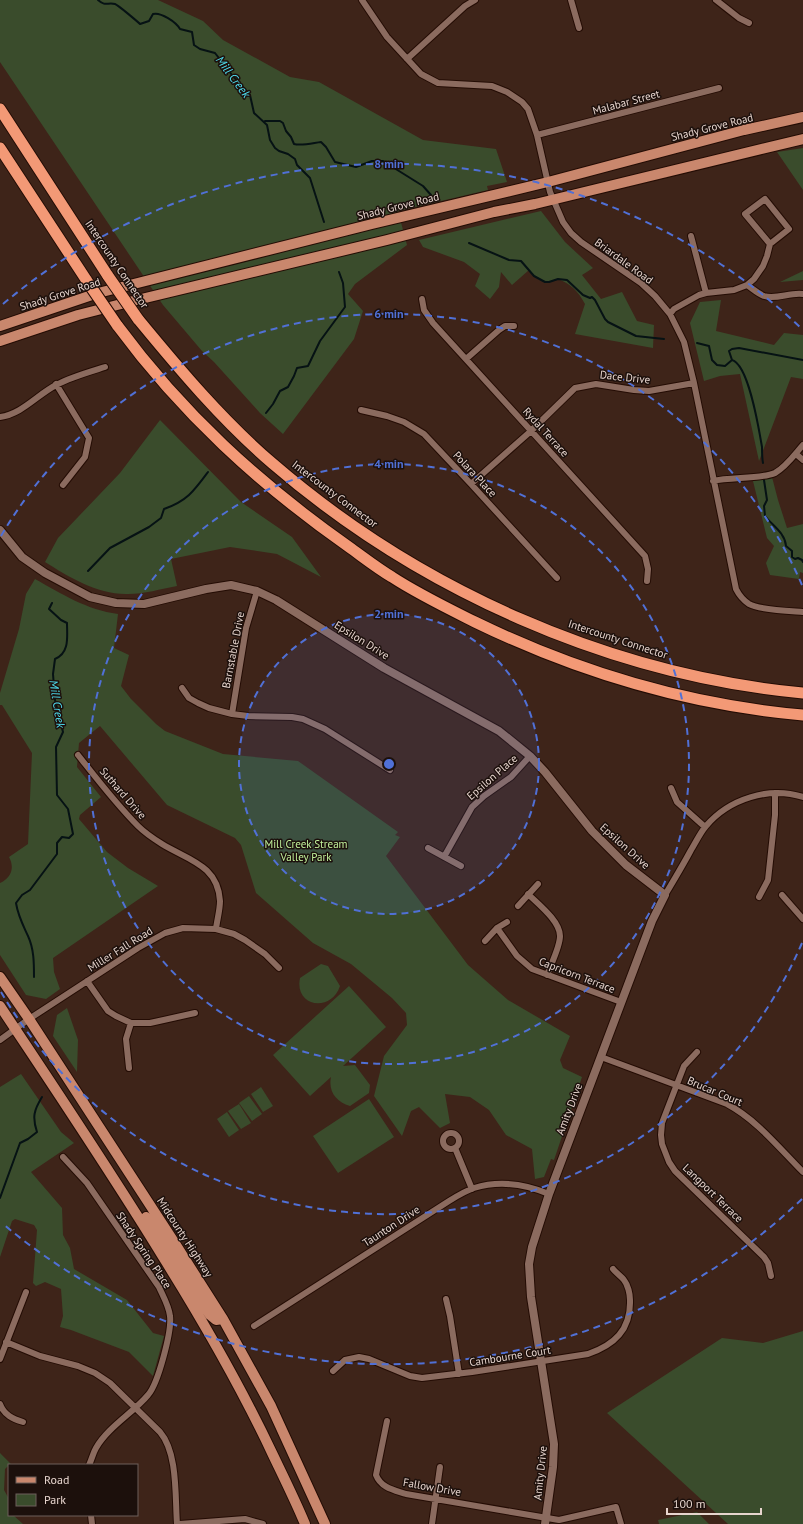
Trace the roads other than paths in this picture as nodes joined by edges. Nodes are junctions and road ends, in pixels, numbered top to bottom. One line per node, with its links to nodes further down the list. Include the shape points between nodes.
1 (362, 0): 7 (street, Briardale Road, via 387,37)
2 (475, 0): 7 (street, via 465,6)
3 (571, 0): 6 (street)
4 (716, 0): 5 (street)
5 (749, 23)
6 (579, 28)
7 (407, 59): 11 (street, Briardale Road, via 421,74 438,83 492,86 506,92 528,109)
8 (719, 88): 11 (street, Malabar Street)
9 (0, 109): 45 (highway, Intercounty Connector, bridge, via 108,276 138,319 179,368 210,404 273,464 341,516 430,574 503,611 582,643 691,675)
10 (803, 117): 14 (main road, Shady Grove Road)
11 (537, 135): 14 (street, Briardale Road)
12 (803, 139): 15 (main road)
13 (0, 148): 47 (highway, bridge, via 116,324 147,365 190,412 273,491 392,578 500,634 563,660 660,691 719,704)
14 (548, 182): 15 (street, Briardale Road); 23 (main road, Shady Grove Road, via 98,293)
15 (553, 199): 22 (street, Briardale Road, via 571,233 641,283); 25 (main road, via 144,298 78,315)
16 (691, 236): 19 (street)
17 (770, 244): 17 (street, via 789,229 765,199 745,214); 18 (street, via 763,266)
18 (747, 285): 19 (street, via 734,290); 20 (street, via 765,296)
19 (706, 293): 22 (street, via 686,302)
20 (803, 294)
21 (422, 299): 26 (street, Rydal Terrace, via 424,310 433,323)
22 (670, 314): 28 (street, Briardale Road, via 684,342)
23 (0, 326)
24 (514, 326): 26 (street, via 505,326 499,330)
25 (0, 341)
26 (466, 359): 32 (street, Rydal Terrace)
27 (105, 367): 29 (street)
28 (694, 382): 32 (street, Dace Drive, via 649,391 588,384 570,392); 36 (street, Briardale Road)
29 (56, 384): 31 (street, via 16,412); 38 (street, via 89,438 84,457)
30 (361, 410): 37 (street, Polara Place, via 404,422 424,434)
31 (0, 417)
32 (531, 430): 37 (street, Dace Drive); 41 (street, Rydal Terrace, via 645,556)
33 (803, 445): 34 (street)
34 (796, 454): 35 (street); 36 (street, via 774,473 765,476)
35 (803, 460)
36 (713, 481): 43 (street, Briardale Road, via 733,580 739,595 749,604)
37 (471, 484): 40 (street, Polara Place)
38 (63, 485)
39 (0, 530): 42 (street, Epsilon Drive, via 22,557 44,573 90,597 116,603 144,604 231,585)
40 (556, 578)
41 (647, 581)
42 (257, 591): 46 (street, Barnstable Drive, via 246,628); 49 (street, Epsilon Drive, via 276,600 384,668 499,731)
43 (803, 612)
44 (182, 688): 46 (street, via 189,698 198,703)
45 (803, 693)
46 (232, 714): 50 (street, via 303,719 325,729)
47 (803, 716)
48 (78, 755): 67 (street, Suthard Drive, via 138,827 162,844 196,862 212,876 220,902)
49 (530, 756): 56 (street, Epsilon Place, via 511,777 472,807); 60 (street, Epsilon Drive, via 592,831 626,865)
50 (390, 770)
51 (671, 788): 54 (street, via 677,802)
52 (775, 793): 53 (street, Amity Drive); 54 (street, Amity Drive, via 757,795 727,807); 62 (street, via 768,880)
53 (803, 797)
54 (705, 827): 60 (street, Amity Drive)
55 (428, 848): 56 (street)
56 (444, 857): 57 (street)
57 (461, 866)
58 (538, 884): 59 (street)
59 (528, 894): 63 (street); 70 (street, via 548,914 560,935)
60 (665, 895): 73 (street, Amity Drive, via 652,921)
61 (782, 895): 64 (street)
62 (759, 897)
63 (518, 906)
64 (803, 918)
65 (506, 922): 66 (street)
66 (497, 928): 68 (street); 70 (street, Capricorn Terrace, via 524,963)
67 (216, 929): 69 (street, Miller Fall Road, via 245,940); 72 (street, Miller Fall Road, via 183,928 165,933)
68 (486, 941)
69 (279, 968)
70 (547, 975): 73 (street, Capricorn Terrace)
71 (0, 977): 76 (main road, Midcounty Highway)
72 (87, 981): 76 (street, Miller Fall Road); 77 (street, via 108,1011)
73 (621, 1002): 81 (street, Amity Drive)
74 (0, 1006): 78 (main road)
75 (195, 1013): 77 (street, via 150,1023)
76 (29, 1019): 78 (street, Miller Fall Road); 94 (main road, Midcounty Highway)
77 (131, 1023): 82 (street, via 126,1039)
78 (16, 1030): 79 (street, Miller Fall Road); 87 (main road)
79 (0, 1040)
80 (697, 1052): 83 (street, Langport Terrace, via 684,1066)
81 (601, 1057): 83 (street, Brucar Court); 89 (street, Amity Drive)
82 (129, 1068)
83 (676, 1085): 86 (street, Brucar Court, via 727,1104 745,1115); 91 (street, Langport Terrace, via 664,1114 661,1135 664,1154 675,1170 764,1257)
84 (455, 1148): 88 (street)
85 (62, 1157): 102 (street, Shady Spring Place, via 87,1183 159,1287 167,1304 170,1316 167,1340 155,1386)
86 (803, 1172)
87 (112, 1174): 94 (main road, via 121,1181 210,1315 216,1320); 111 (main road, via 225,1359 254,1414)
88 (472, 1188): 89 (street, Taunton Drive, via 490,1184 512,1184); 95 (street, Taunton Drive)
89 (549, 1194): 98 (street, Amity Drive, via 529,1264 531,1297)
90 (613, 1269): 98 (street, Cambourne Court, via 624,1279 630,1296 630,1309 621,1333 603,1349 588,1354)
91 (771, 1276)
92 (26, 1292): 96 (street)
93 (446, 1299): 100 (street)
94 (223, 1319): 112 (main road, Midcounty Highway, via 271,1406)
95 (254, 1326)
96 (6, 1342): 97 (street); 102 (street, via 40,1356 95,1373 110,1382)
97 (0, 1360)
98 (541, 1361): 100 (street, Cambourne Court); 108 (street, Amity Drive, via 554,1444)
99 (334, 1371): 100 (street, Cambourne Court, via 345,1360 359,1357 410,1376 422,1378)
100 (459, 1374)
101 (0, 1404): 104 (street, via 9,1416)
102 (135, 1408): 105 (street, Shady Spring Place, via 104,1438 96,1448); 109 (street, via 160,1432 169,1445)
103 (387, 1421): 107 (street, Fallow Drive, via 376,1475 378,1480 393,1490)
104 (23, 1422)
105 (89, 1464)
106 (440, 1467): 107 (street)
107 (435, 1498): 108 (street, Fallow Drive); 113 (street)
108 (545, 1520): 114 (street, Fallow Drive, via 565,1519 616,1507)
109 (179, 1524): 110 (street, via 245,1519)
110 (263, 1524)
111 (305, 1524)
112 (325, 1524)
113 (432, 1524)
114 (621, 1524)

